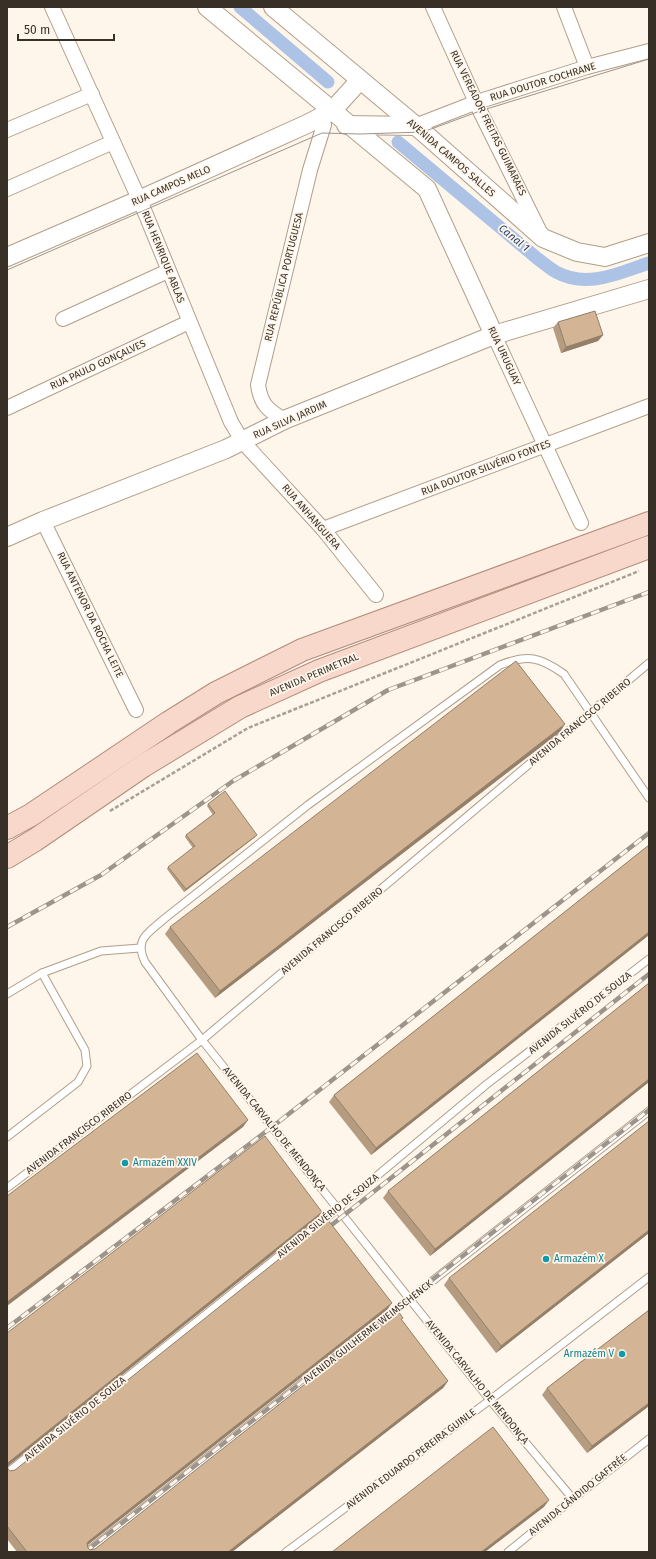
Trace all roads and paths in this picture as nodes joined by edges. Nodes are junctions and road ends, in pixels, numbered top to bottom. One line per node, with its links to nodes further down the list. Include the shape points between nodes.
1 (52, 7): 9 (street, RUA HENRIQUE ABLAS)
2 (207, 7): 11 (street)
3 (273, 7): 8 (street, AVENIDA CAMPOS SALLES)
4 (433, 7): 10 (street, RUA VEREADOR FREITAS GUIMARAES)
5 (564, 7): 7 (street)
6 (649, 51): 7 (street, RUA DOUTOR COCHRANE)
7 (587, 67): 10 (street, RUA DOUTOR COCHRANE)
8 (360, 80): 11 (street); 13 (street, AVENIDA CAMPOS SALLES)
9 (92, 94): 14 (street); 15 (street, RUA HENRIQUE ABLAS)
10 (477, 102): 13 (street, RUA DOUTOR COCHRANE); 18 (street, RUA VEREADOR FREITAS GUIMARAES)
11 (321, 120): 12 (street); 17 (street, RUA CAMPOS MELO); 28 (street, RUA REPÚBLICA PORTUGUESA, via 258,384 265,406)
12 (349, 125): 13 (street); 25 (street, RUA URUGUAY, via 427,189)
13 (416, 126): 18 (street, AVENIDA CAMPOS SALLES)
14 (7, 130)
15 (113, 142): 16 (street); 17 (street, RUA HENRIQUE ABLAS)
16 (7, 189)
17 (139, 200): 20 (street, RUA CAMPOS MELO); 21 (street, RUA HENRIQUE ABLAS)
18 (544, 238): 19 (street, AVENIDA CAMPOS SALLES, via 577,252 605,257)
19 (649, 242)
20 (7, 257)
21 (168, 271): 23 (street); 24 (street, RUA HENRIQUE ABLAS)
22 (649, 289): 25 (street, RUA SILVA JARDIM)
23 (63, 319)
24 (189, 322): 27 (street, RUA PAULO GONÇALVES); 29 (street, RUA HENRIQUE ABLAS, via 231,422)
25 (494, 335): 28 (street, RUA SILVA JARDIM); 30 (street, RUA URUGUAY)
26 (649, 406): 30 (street, RUA DOUTOR SILVÉRIO FONTES)
27 (7, 408)
28 (284, 420): 29 (street, RUA SILVA JARDIM)
29 (243, 442): 31 (street, RUA SILVA JARDIM); 34 (street, RUA ANHANGUERA)
30 (545, 445): 32 (street, RUA URUGUAY); 34 (street, RUA DOUTOR SILVÉRIO FONTES)
31 (43, 521): 35 (street, RUA SILVA JARDIM); 40 (street, RUA ANTENOR DA ROCHA LEITE)
32 (581, 523)
33 (649, 523): 44 (main road, via 302,650 216,693 31,815)
34 (323, 529): 38 (street, RUA ANHANGUERA)
35 (7, 537)
36 (649, 547): 45 (main road, AVENIDA PERIMETRAL, via 326,669 240,707 143,766)
37 (642, 570): 43 (path, via 248,728)
38 (376, 595)
39 (649, 663): 41 (lane, AVENIDA FRANCISCO RIBEIRO)
40 (136, 710)
41 (591, 713): 42 (lane); 46 (lane, via 564,674 551,665 533,659 516,659 500,665 308,805 164,919 148,933); 50 (lane, AVENIDA FRANCISCO RIBEIRO)
42 (649, 798)
43 (107, 813)
44 (7, 828)
45 (7, 857)
46 (140, 948): 48 (lane, via 101,951); 50 (lane, AVENIDA CARVALHO DE MENDONÇA, via 145,962)
47 (649, 960): 54 (lane, AVENIDA SILVÉRIO DE SOUZA, via 487,1084)
48 (42, 973): 49 (lane); 52 (lane, via 85,1050 87,1066 78,1082)
49 (7, 994)
50 (202, 1040): 53 (lane, AVENIDA FRANCISCO RIBEIRO); 54 (lane, AVENIDA CARVALHO DE MENDONÇA)
51 (649, 1111): 56 (lane, AVENIDA GUILHERME WEIMSCHENCK)
52 (7, 1137)
53 (7, 1188)
54 (338, 1209): 56 (lane, AVENIDA CARVALHO DE MENDONÇA); 59 (lane, AVENIDA SILVÉRIO DE SOUZA)
55 (649, 1277): 57 (lane, AVENIDA EDUARDO PEREIRA GUINLE)
56 (410, 1299): 57 (lane, AVENIDA CARVALHO DE MENDONÇA); 61 (lane, AVENIDA GUILHERME WEIMSCHENCK)
57 (490, 1400): 60 (lane, AVENIDA CARVALHO DE MENDONÇA); 62 (lane, AVENIDA EDUARDO PEREIRA GUINLE)
58 (649, 1439): 60 (lane, AVENIDA CÂNDIDO GAFFRÉE)
59 (7, 1473)
60 (573, 1499): 63 (lane, AVENIDA CÂNDIDO GAFFRÉE)
61 (86, 1552)
62 (286, 1552)
63 (508, 1552)

